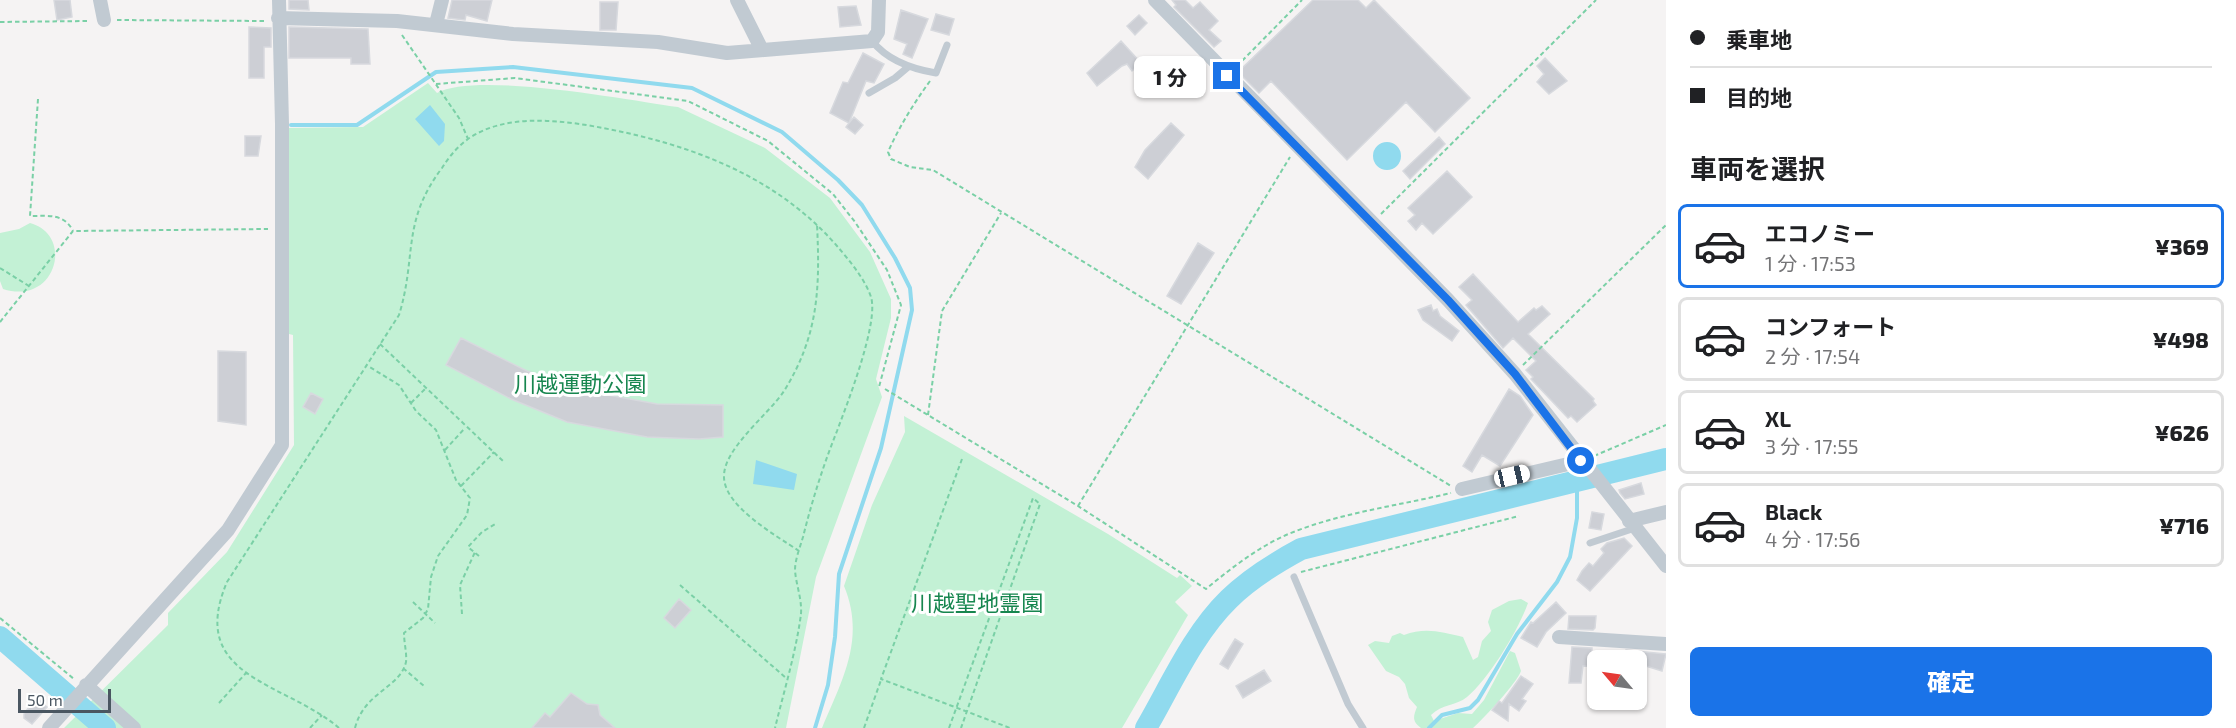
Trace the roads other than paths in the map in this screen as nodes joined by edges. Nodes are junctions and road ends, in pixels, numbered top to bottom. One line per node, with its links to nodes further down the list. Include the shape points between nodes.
1 (100, 0): 7 (street)
2 (279, 0): 8 (street)
3 (442, 0): 9 (street)
4 (737, 0): 12 (street)
5 (879, 0): 10 (street, via 878,32)
6 (1155, 0): 15 (street, via 1515,374)
7 (104, 20)
8 (279, 20): 9 (street); 24 (street, via 282,445 228,530)
9 (436, 24): 12 (street, via 513,34 658,42 728,53)
10 (873, 41): 12 (street); 13 (lane)
11 (947, 45): 13 (lane, via 936,73)
12 (762, 50)
13 (908, 67): 14 (lane)
14 (869, 93)
15 (1582, 463): 16 (street); 18 (street)
16 (1462, 489)
17 (1666, 512): 18 (street)
18 (1632, 525): 19 (lane); 20 (street)
19 (1590, 543)
20 (1666, 566)
21 (1294, 577): 27 (lane, via 1348,704)
22 (1560, 637): 23 (street)
23 (1666, 644)
24 (83, 688): 25 (street); 26 (street)
25 (49, 728)
26 (134, 728)
27 (1363, 728)

